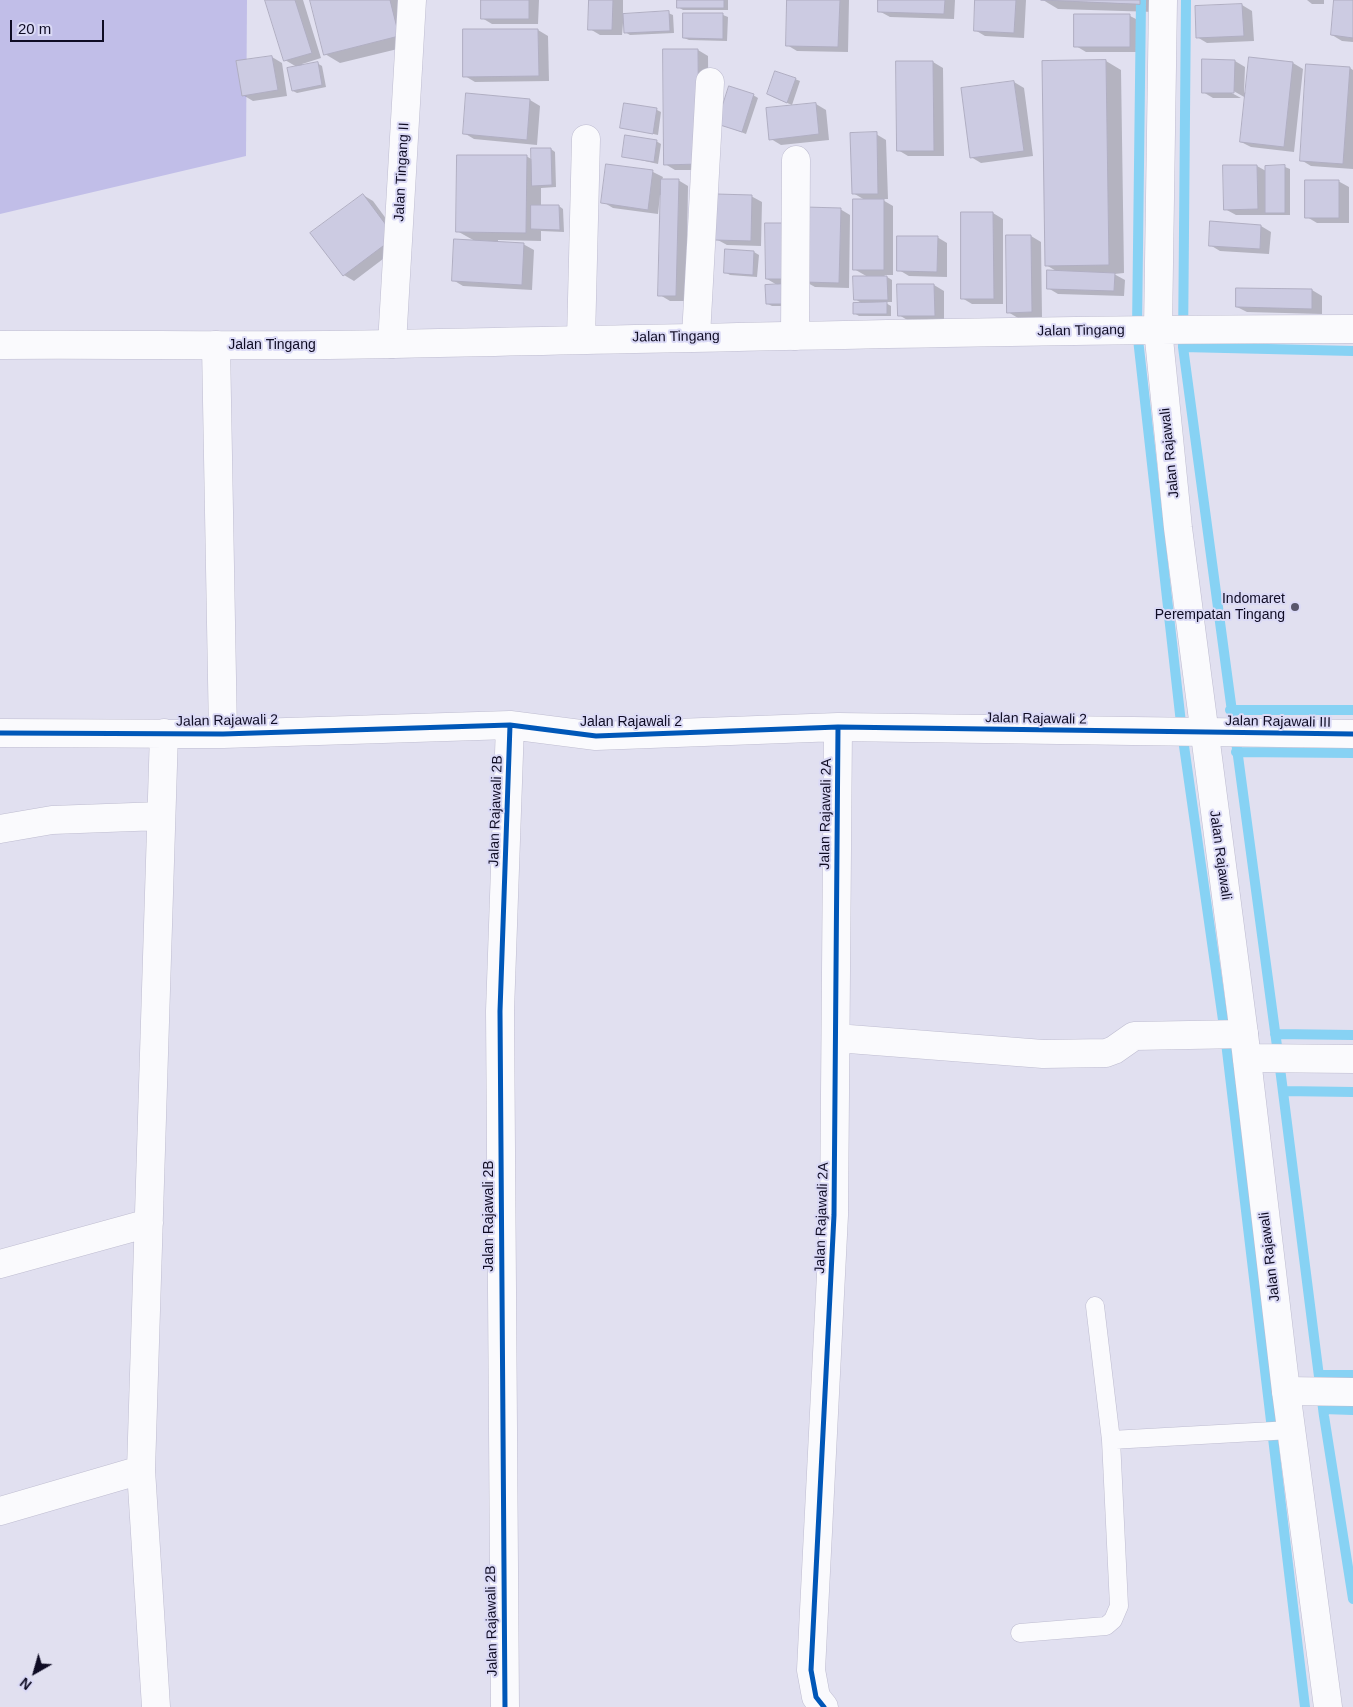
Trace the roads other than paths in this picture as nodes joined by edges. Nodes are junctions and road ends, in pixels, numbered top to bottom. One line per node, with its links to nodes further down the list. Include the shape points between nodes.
1 (412, 0): 11 (street, Jalan Tingang II)
2 (1163, 0): 6 (street, Jalan Rajawali)
3 (710, 82): 8 (street)
4 (586, 139): 10 (street)
5 (796, 160): 9 (street)
6 (1158, 329): 7 (street, Jalan Tingang); 9 (street, Jalan Tingang); 16 (street, Jalan Rajawali, via 1178,528)
7 (1353, 329)
8 (696, 336): 9 (street, Jalan Tingang); 10 (street, Jalan Tingang)
9 (795, 336)
10 (581, 339): 11 (street, Jalan Tingang)
11 (392, 344): 13 (street, Jalan Tingang)
12 (0, 345): 13 (street, Jalan Tingang)
13 (216, 345): 19 (street)
14 (510, 726): 15 (street, Jalan Rajawali 2, via 596,736); 19 (street, Jalan Rajawali 2); 36 (street, Jalan Rajawali 2B, via 500,1011)
15 (838, 726): 16 (street, Jalan Rajawali 2); 23 (street, Jalan Rajawali 2A)
16 (1223, 732): 20 (street, Jalan Rajawali III); 24 (street, Jalan Rajawali)
17 (0, 733): 18 (street, Jalan Rajawali 2)
18 (164, 733): 19 (street, Jalan Rajawali 2); 21 (street)
19 (223, 734)
20 (1353, 734)
21 (162, 816): 22 (street, via 52,820); 26 (street)
22 (0, 829)
23 (836, 1038): 24 (street, via 1074,1054 1106,1053 1134,1036); 37 (street, Jalan Rajawali 2A, via 834,1215 811,1670 816,1697)
24 (1262, 1052): 25 (street); 29 (street, Jalan Rajawali)
25 (1353, 1059)
26 (149, 1223): 27 (street); 32 (street)
27 (0, 1264)
28 (1095, 1306): 31 (lane)
29 (1320, 1391): 30 (street, Jalan Rajawali)
30 (1291, 1430): 31 (lane); 38 (street, Jalan Rajawali)
31 (1111, 1440): 34 (lane, via 1119,1606 1114,1620 1106,1626)
32 (141, 1470): 33 (street); 35 (street)
33 (0, 1511)
34 (1020, 1633)
35 (156, 1707)
36 (504, 1707)
37 (824, 1707)
38 (1328, 1707)

